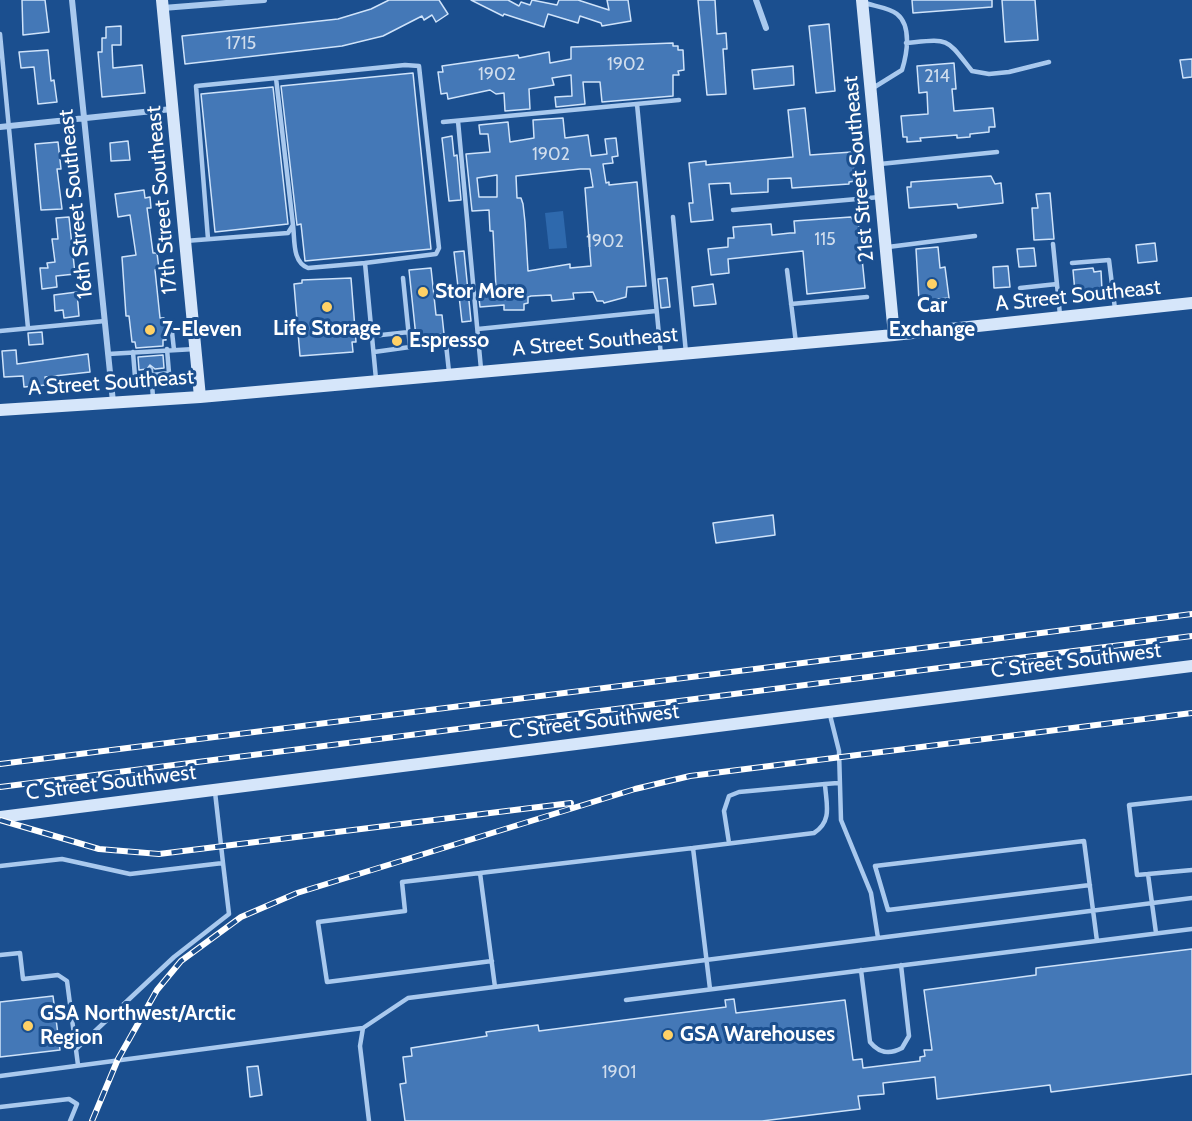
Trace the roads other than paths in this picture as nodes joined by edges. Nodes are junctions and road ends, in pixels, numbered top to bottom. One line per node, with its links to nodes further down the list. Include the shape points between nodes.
1 (72, 0): 15 (street, 16th Street Southeast)
2 (264, 0): 5 (street)
3 (756, 0): 6 (street)
4 (862, 1): 8 (lane, via 897,14 904,26); 11 (main road, 21st Street Southeast)
5 (163, 4): 14 (main road, 17th Street Southeast)
6 (766, 28)
7 (0, 34): 18 (lane)
8 (906, 43): 9 (lane, via 946,41 957,48 972,71 989,74); 11 (lane, via 905,59 898,74)
9 (1049, 62)
10 (276, 78): 25 (lane); 27 (lane, via 196,86); 31 (lane, via 419,66 439,248 436,254)
11 (870, 89): 21 (main road, 21st Street Southeast)
12 (679, 100): 13 (lane)
13 (637, 104): 16 (lane); 40 (lane)
14 (173, 108): 15 (street); 28 (main road, 17th Street Southeast)
15 (84, 119): 18 (street); 43 (street, 16th Street Southeast)
16 (458, 121): 17 (lane); 46 (lane)
17 (443, 123)
18 (9, 126): 19 (street); 45 (lane)
19 (0, 127)
20 (996, 152): 21 (lane)
21 (878, 164): 22 (main road, 21st Street Southeast)
22 (881, 196): 23 (lane); 30 (main road, 21st Street Southeast)
23 (733, 210)
24 (673, 217): 58 (lane)
25 (293, 225): 27 (lane, via 288,232); 31 (lane, via 301,266)
26 (975, 236): 30 (lane)
27 (208, 239): 28 (lane)
28 (185, 241): 54 (main road, 17th Street Southeast)
29 (1053, 244): 35 (lane)
30 (885, 247): 49 (main road, 21st Street Southeast)
31 (365, 263): 50 (lane)
32 (1072, 263): 41 (lane, via 1109,260)
33 (787, 270): 39 (lane)
34 (403, 278): 48 (lane)
35 (1057, 284): 36 (lane); 42 (lane)
36 (1020, 288)
37 (867, 297): 39 (lane)
38 (1192, 303): 41 (main road, A Street Southeast)
39 (791, 304): 51 (lane)
40 (656, 311): 46 (lane); 60 (lane)
41 (1115, 312): 42 (main road, A Street Southeast)
42 (1060, 318): 49 (main road, A Street Southeast)
43 (105, 321): 45 (lane); 59 (street, 16th Street Southeast)
44 (171, 323): 55 (lane)
45 (28, 328): 47 (lane)
46 (478, 328): 62 (lane)
47 (0, 331)
48 (409, 332): 50 (lane); 52 (lane)
49 (894, 334): 51 (main road, A Street Southeast)
50 (372, 336): 57 (lane)
51 (796, 344): 58 (main road, A Street Southeast)
52 (410, 347): 57 (lane); 63 (lane, via 446,344)
53 (167, 349): 55 (lane); 56 (lane); 61 (lane, via 169,374)
54 (195, 349): 55 (lane); 65 (main road, 17th Street Southeast)
55 (174, 350)
56 (133, 352): 59 (lane); 61 (lane, via 135,377)
57 (374, 352): 64 (lane)
58 (686, 353): 60 (main road, A Street Southeast)
59 (108, 354): 67 (street, 16th Street Southeast)
60 (661, 356): 62 (main road, A Street Southeast)
61 (151, 372): 66 (lane)
62 (482, 372): 63 (main road, A Street Southeast)
63 (449, 375): 64 (main road, A Street Southeast)
64 (376, 381): 65 (main road, A Street Southeast)
65 (200, 398): 66 (main road, A Street Southeast)
66 (153, 401): 67 (main road, A Street Southeast)
67 (113, 404): 68 (main road, A Street Southeast)
68 (0, 410)
69 (1192, 666): 70 (main road, C Street Southwest)
70 (829, 712): 71 (lane, via 839,751); 73 (main road, C Street Southwest)
71 (838, 783): 72 (lane); 89 (lane, via 841,820 871,893)
72 (825, 784): 76 (lane, via 827,817 820,829); 76 (lane, via 729,796 724,811)
73 (215, 789): 75 (main road, C Street Southwest); 78 (lane)
74 (1192, 798): 82 (lane, via 1129,805 1137,875)
75 (0, 817)
76 (729, 843): 77 (lane)
77 (693, 848): 81 (lane); 92 (lane)
78 (223, 863): 79 (lane, via 130,874 62,859); 100 (lane, via 229,914 174,957)
79 (0, 866)
80 (1192, 870): 82 (lane)
81 (480, 873): 93 (lane); 93 (lane, via 402,882 405,911 318,922 327,982)
82 (1148, 874): 85 (lane)
83 (1090, 885): 83 (lane, via 1083,841 875,866 888,910); 86 (lane)
84 (1192, 898): 85 (lane)
85 (1151, 903): 86 (lane); 88 (lane)
86 (1093, 911): 89 (lane); 90 (lane)
87 (1192, 929): 88 (lane)
88 (1156, 933): 90 (lane)
89 (878, 938): 92 (lane)
90 (1097, 941): 94 (lane)
91 (0, 955): 100 (lane, via 20,952 23,979 58,975 67,981)
92 (706, 960): 96 (lane); 97 (lane)
93 (492, 961): 96 (lane)
94 (901, 965): 95 (lane); 95 (lane, via 909,1036 902,1048 888,1053 870,1042)
95 (861, 970): 97 (lane)
96 (495, 987): 99 (lane, via 408,998)
97 (710, 989): 98 (lane)
98 (626, 1000)
99 (363, 1028): 101 (lane); 105 (lane, via 360,1046)
100 (76, 1049): 101 (lane)
101 (78, 1065): 102 (lane)
102 (0, 1076)
103 (0, 1107): 104 (lane, via 69,1099 77,1104)
104 (70, 1121)
105 (369, 1121)

